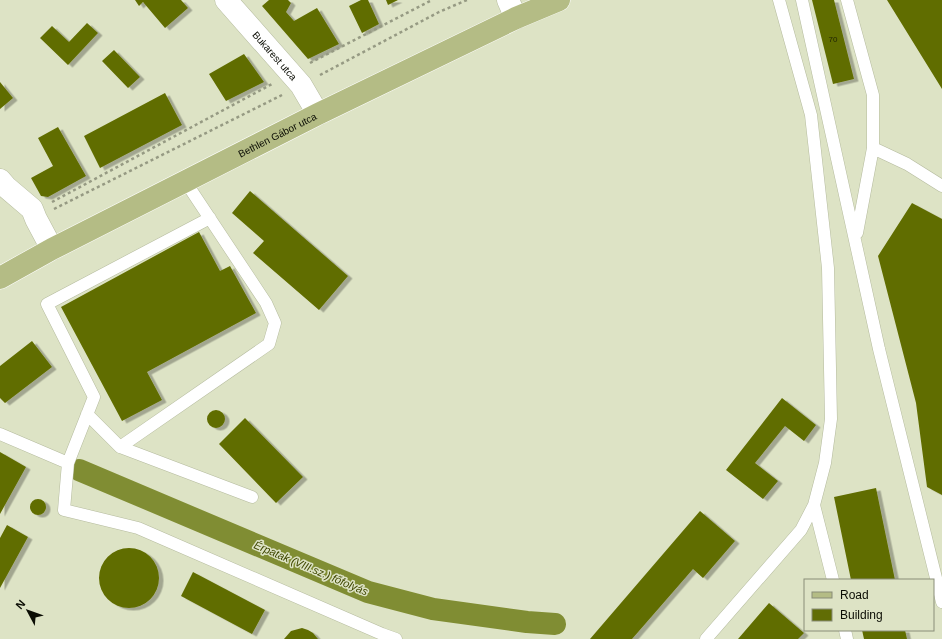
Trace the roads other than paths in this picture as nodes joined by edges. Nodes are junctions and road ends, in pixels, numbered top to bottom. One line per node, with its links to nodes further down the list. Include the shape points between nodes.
1 (226, 0): 7 (street, Bukarest utca, via 296,79)
2 (559, 0): 6 (main road, Bethlen Gábor utca)
3 (779, 0): 21 (lane, via 811,115 828,268 831,419 825,462)
4 (802, 0): 13 (lane)
5 (847, 0): 8 (lane, via 873,94)
6 (512, 9): 7 (main road, Bethlen Gábor utca)
7 (318, 114): 9 (main road, Bethlen Gábor utca)
8 (873, 148): 11 (lane, via 907,164); 13 (lane)
9 (185, 181): 12 (lane); 14 (main road, Bethlen Gábor utca)
10 (2, 185): 14 (street, via 32,209)
11 (942, 186)
12 (210, 218): 16 (lane, via 47,304 94,396); 18 (lane, via 266,303 274,323 269,344)
13 (856, 240): 23 (lane, via 879,349)
14 (52, 249): 15 (main road, Bethlen Gábor utca)
15 (0, 278)
16 (87, 414): 18 (lane); 19 (lane)
17 (0, 434): 19 (lane)
18 (120, 447): 20 (lane)
19 (68, 463): 24 (lane, via 64,510 138,528)
20 (252, 497)
21 (814, 505): 22 (lane); 26 (lane, via 802,530)
22 (833, 579)
23 (942, 602)
24 (372, 635): 25 (lane)
25 (396, 639)
26 (706, 639)

